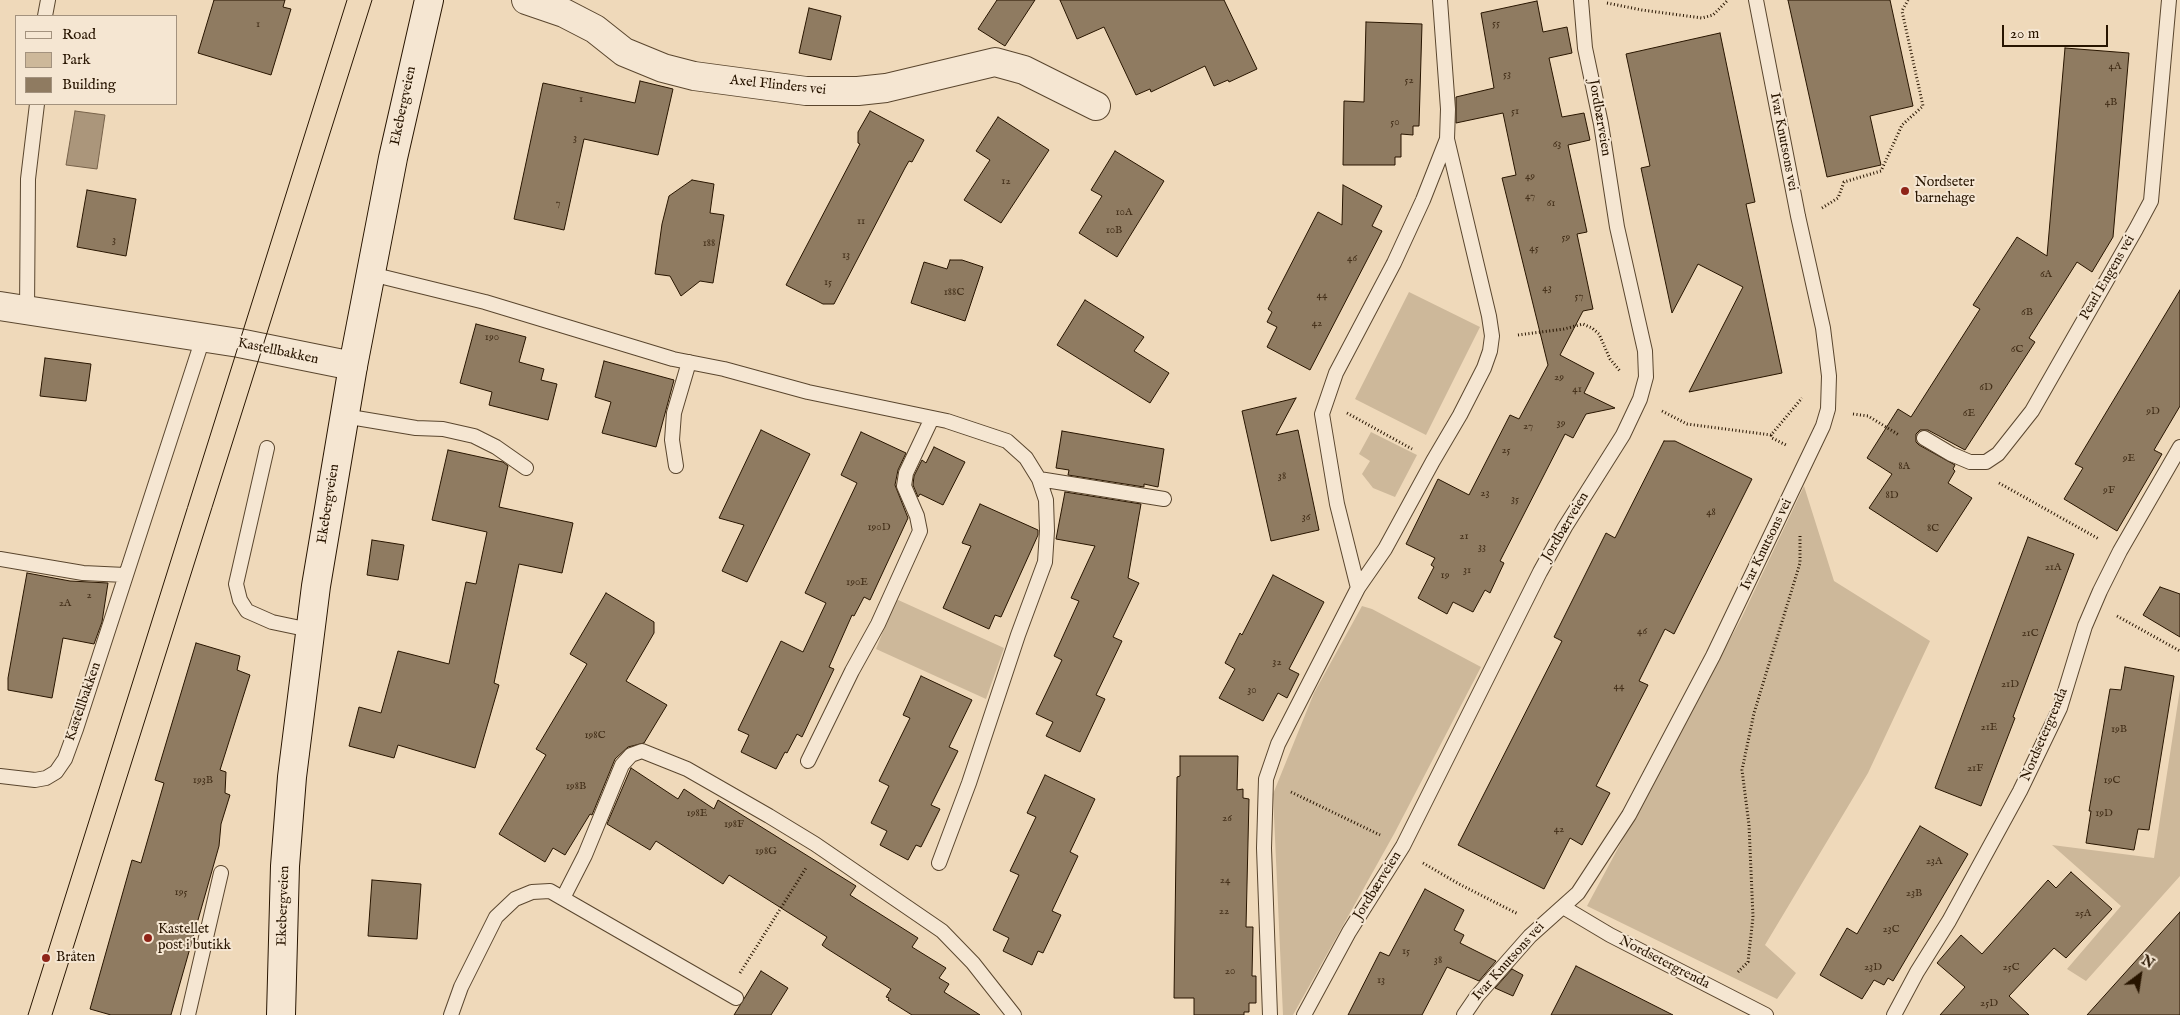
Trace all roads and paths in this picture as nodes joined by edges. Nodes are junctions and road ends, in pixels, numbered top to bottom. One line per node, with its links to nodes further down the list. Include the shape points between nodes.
1 (48, 0): 11 (lane)
2 (429, 0): 16 (main road, Ekebergveien, via 406,96)
3 (526, 0): 13 (main road, Axel Flinders vei, via 580,21 624,52 694,76 806,91 858,91 886,88 995,62 1024,70)
4 (1440, 0): 14 (lane, via 1448,109)
5 (1581, 0): 24 (lane, Jordbærveien, via 1585,48 1617,227 1645,351)
6 (1728, 0): 10 (path, via 1713,15 1702,18)
7 (1756, 0): 15 (lane, Ivar Knutsons vei)
8 (1908, 0): 15 (path, via 1902,11 1923,106 1902,125 1881,171 1844,182 1838,198 1812,213)
9 (2169, 0): 34 (lane, Pearl Engens vei, via 2151,201 2032,411 1998,454)
10 (1600, 1)
11 (45, 15)
12 (37, 105): 18 (lane, via 28,179)
13 (1096, 106)
14 (1447, 139): 19 (lane); 43 (lane, via 1394,263 1336,373 1322,414 1337,504)
15 (1798, 216): 23 (lane, Ivar Knutsons vei, via 1823,328)
16 (371, 274): 21 (lane, via 485,302); 22 (main road, Ekebergveien)
17 (0, 306): 18 (main road, Kastellbakken)
18 (27, 311): 20 (main road, Kastellbakken)
19 (1492, 336): 24 (path, via 1583,324 1599,334 1614,365 1630,379); 33 (lane, via 1484,368)
20 (203, 338): 22 (main road, Kastellbakken); 42 (lane, Kastellbakken)
21 (689, 362): 29 (lane, via 808,392); 35 (lane, via 674,413 672,440)
22 (353, 366): 28 (main road, Ekebergveien)
23 (1829, 376): 25 (path, via 1816,382 1772,437 1687,424); 26 (lane, Ivar Knutsons vei)
24 (1644, 384): 25 (lane, Jordbærveien)
25 (1640, 399): 51 (lane, Jordbærveien, via 1623,435 1540,572)
26 (1828, 409): 30 (path, via 1868,416 1916,445); 38 (lane, Ivar Knutsons vei)
27 (1347, 413): 33 (path)
28 (344, 416): 36 (lane, via 474,436); 45 (main road, Ekebergveien)
29 (932, 418): 37 (lane, via 1007,441 1026,458); 47 (lane, via 906,473 904,486 918,516 920,531 878,624)
30 (1924, 438): 34 (lane, via 1970,462)
31 (2180, 447): 40 (lane, Nordsetergrenda)
32 (267, 448): 45 (lane, via 236,584 246,611 272,622)
33 (1433, 461): 43 (lane, via 1385,549)
34 (1986, 462): 40 (path, via 1996,482)
35 (676, 466)
36 (526, 468)
37 (1039, 479): 39 (lane); 52 (lane, via 1046,500 1045,562)
38 (1794, 490): 55 (lane, Ivar Knutsons vei, via 1713,656 1629,815 1578,893); 57 (path, via 1801,516 1800,563 1754,713 1742,770 1749,825 1753,917 1748,962 1727,985)
39 (1164, 499)
40 (2120, 551): 44 (lane, Nordsetergrenda)
41 (0, 559): 42 (lane, via 83,573)
42 (125, 575): 48 (lane, Kastellbakken, via 65,759 56,772 46,778)
43 (1358, 588): 49 (lane, via 1278,744)
44 (2095, 603): 46 (path); 67 (lane, Nordsetergrenda, via 2060,708 2020,791)
45 (310, 630): 60 (main road, Ekebergveien, via 289,812)
46 (2180, 651)
47 (808, 761)
48 (0, 776)
49 (1266, 779): 51 (path); 63 (lane, via 1264,848)
50 (819, 847): 54 (lane, via 730,792 642,750 631,755 622,766 585,855); 58 (path); 62 (lane, via 942,931 973,963)
51 (1402, 848): 56 (path, via 1440,874 1507,907); 64 (lane, Jordbærveien, via 1349,932)
52 (939, 863)
53 (221, 873): 59 (lane)
54 (563, 898): 58 (lane); 61 (lane, via 550,891 532,892 515,900 496,917)
55 (1563, 907): 56 (lane, Ivar Knutsons vei); 57 (lane, Nordsetergrenda)
56 (1538, 927): 65 (lane, Ivar Knutsons vei)
57 (1715, 990): 66 (lane, Nordsetergrenda)
58 (732, 995)
59 (188, 1015)
60 (281, 1015)
61 (451, 1015)
62 (1014, 1015)
63 (1270, 1015)
64 (1304, 1015)
65 (1464, 1015)
66 (1766, 1015)
67 (1894, 1015)

